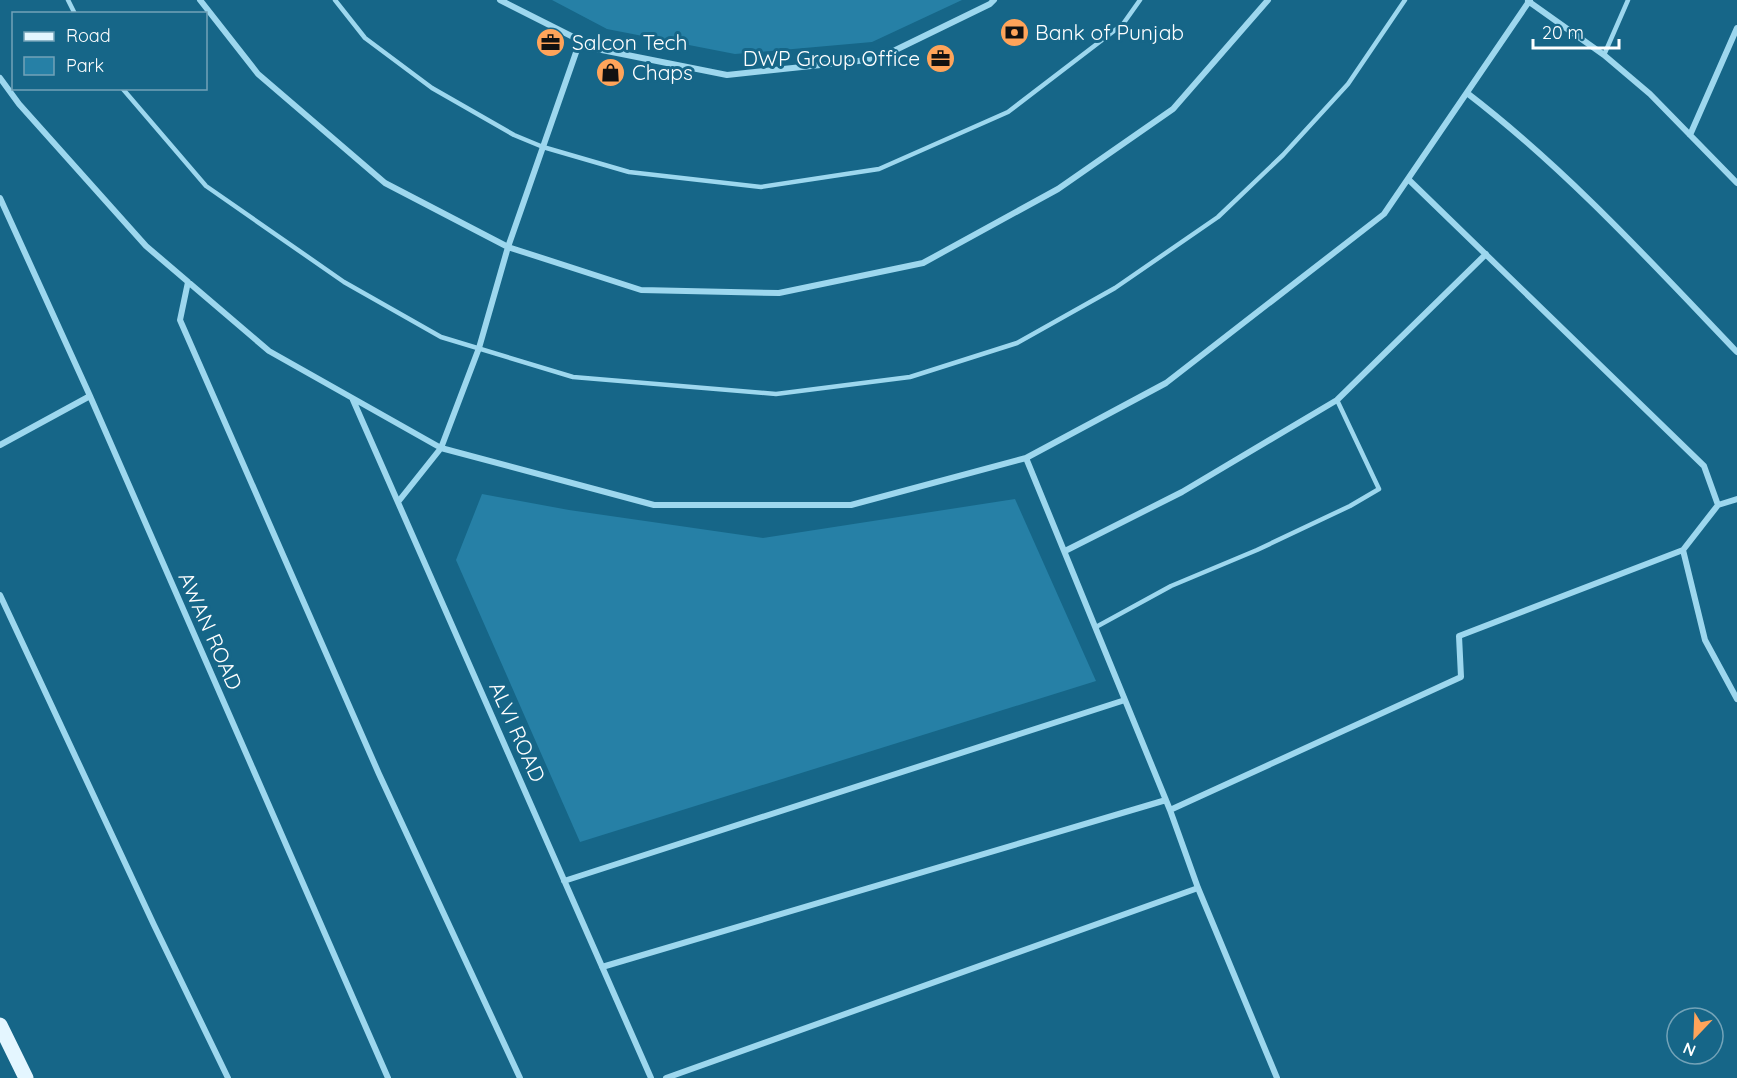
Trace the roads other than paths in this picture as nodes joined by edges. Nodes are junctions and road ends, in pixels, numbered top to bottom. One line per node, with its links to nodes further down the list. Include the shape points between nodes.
1 (200, 0): 21 (street, via 258,74 385,183)
2 (334, 0): 17 (lane, via 365,38 432,88 514,135)
3 (500, 0): 11 (street)
4 (994, 0): 11 (street, via 877,59 727,75 597,50)
5 (1140, 0): 17 (lane, via 1123,24 1008,112 879,169 761,187 629,172)
6 (1268, 0): 21 (street, via 1173,109 1058,189 923,263 779,293 641,290)
7 (1405, 0): 24 (lane, via 1348,84 1218,217 1115,288 1017,343 910,377 777,394 573,377)
8 (1628, 0): 12 (lane)
9 (1529, 1): 12 (street); 15 (street)
10 (1737, 28): 16 (street)
11 (580, 41): 17 (street)
12 (1604, 55): 16 (street)
13 (0, 78): 23 (street, via 146,246)
14 (124, 90): 24 (lane, via 206,186 344,282 441,337)
15 (1467, 93): 18 (street); 25 (street, via 1523,139 1623,233)
16 (1690, 135): 19 (street)
17 (543, 147): 21 (street)
18 (1408, 179): 22 (street); 31 (street, via 1384,214 1166,383)
19 (1737, 183)
20 (0, 198): 26 (street, AWAN ROAD)
21 (508, 247): 24 (street)
22 (1486, 254): 28 (street); 34 (street, via 1704,466)
23 (188, 282): 27 (street, via 269,351); 50 (street, via 180,320 379,774)
24 (479, 348): 30 (street)
25 (1737, 352)
26 (90, 396): 29 (street); 49 (street, AWAN ROAD)
27 (353, 400): 30 (street); 33 (street, ALVI ROAD)
28 (1337, 400): 36 (street, via 1182,492); 38 (lane, via 1379,489 1257,550 1171,586)
29 (0, 445)
30 (441, 448): 31 (street, via 654,505 851,505); 33 (street)
31 (1026, 458): 36 (street)
32 (1737, 499): 34 (street)
33 (398, 502): 43 (street, ALVI ROAD)
34 (1718, 505): 35 (street)
35 (1683, 550): 39 (street, via 1705,640); 42 (street, via 1459,636 1461,677)
36 (1065, 551): 38 (street)
37 (0, 595): 48 (street)
38 (1096, 627): 40 (street)
39 (1737, 699)
40 (1125, 700): 41 (street); 43 (street)
41 (1166, 800): 42 (street); 45 (street)
42 (1170, 810): 44 (street)
43 (564, 881): 45 (street, ALVI ROAD)
44 (1198, 888): 52 (street); 53 (street)
45 (602, 967): 51 (street, ALVI ROAD)
46 (0, 1025): 47 (main road)
47 (26, 1078)
48 (228, 1078)
49 (388, 1078)
50 (520, 1078)
51 (651, 1078)
52 (666, 1078)
53 (1277, 1078)

